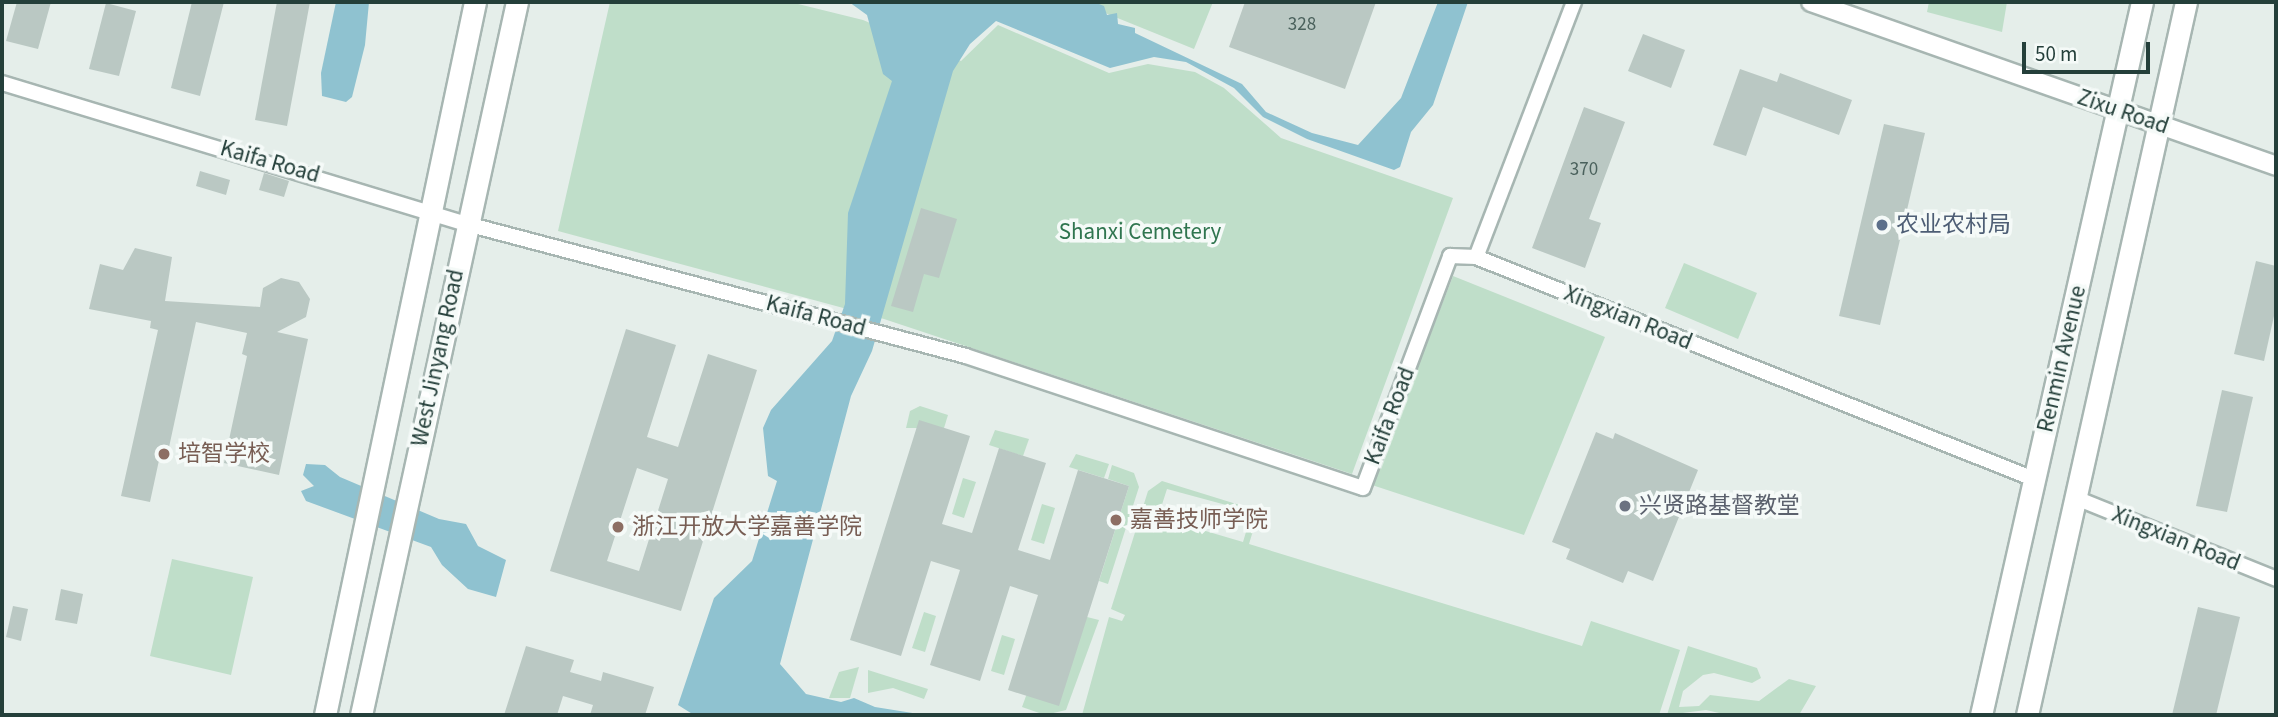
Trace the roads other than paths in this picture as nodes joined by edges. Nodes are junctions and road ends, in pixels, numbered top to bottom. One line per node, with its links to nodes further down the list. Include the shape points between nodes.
1 (475, 2): 11 (main road, West Jinyang Road)
2 (517, 2): 12 (main road, West Jinyang Road)
3 (1574, 2): 13 (street)
4 (1811, 2): 8 (street, Zixu Road)
5 (2142, 2): 8 (main road, Renmin Avenue)
6 (2186, 2): 9 (main road, Renmin Avenue)
7 (2, 83): 11 (street, Kaifa Road)
8 (2118, 110): 9 (street, Zixu Road); 14 (main road, Renmin Avenue)
9 (2159, 125): 10 (street, Zixu Road); 15 (main road, Renmin Avenue)
10 (2276, 166)
11 (430, 209): 12 (street, Kaifa Road); 17 (main road, West Jinyang Road)
12 (467, 224): 13 (street, Kaifa Road, via 966,356 1363,488 1450,256); 18 (main road, West Jinyang Road)
13 (1476, 257): 14 (street, Xingxian Road)
14 (2035, 479): 19 (main road, Renmin Avenue)
15 (2076, 498): 16 (street, Xingxian Road); 20 (main road, Renmin Avenue)
16 (2276, 579)
17 (325, 715)
18 (361, 715)
19 (1981, 715)
20 (2027, 715)

